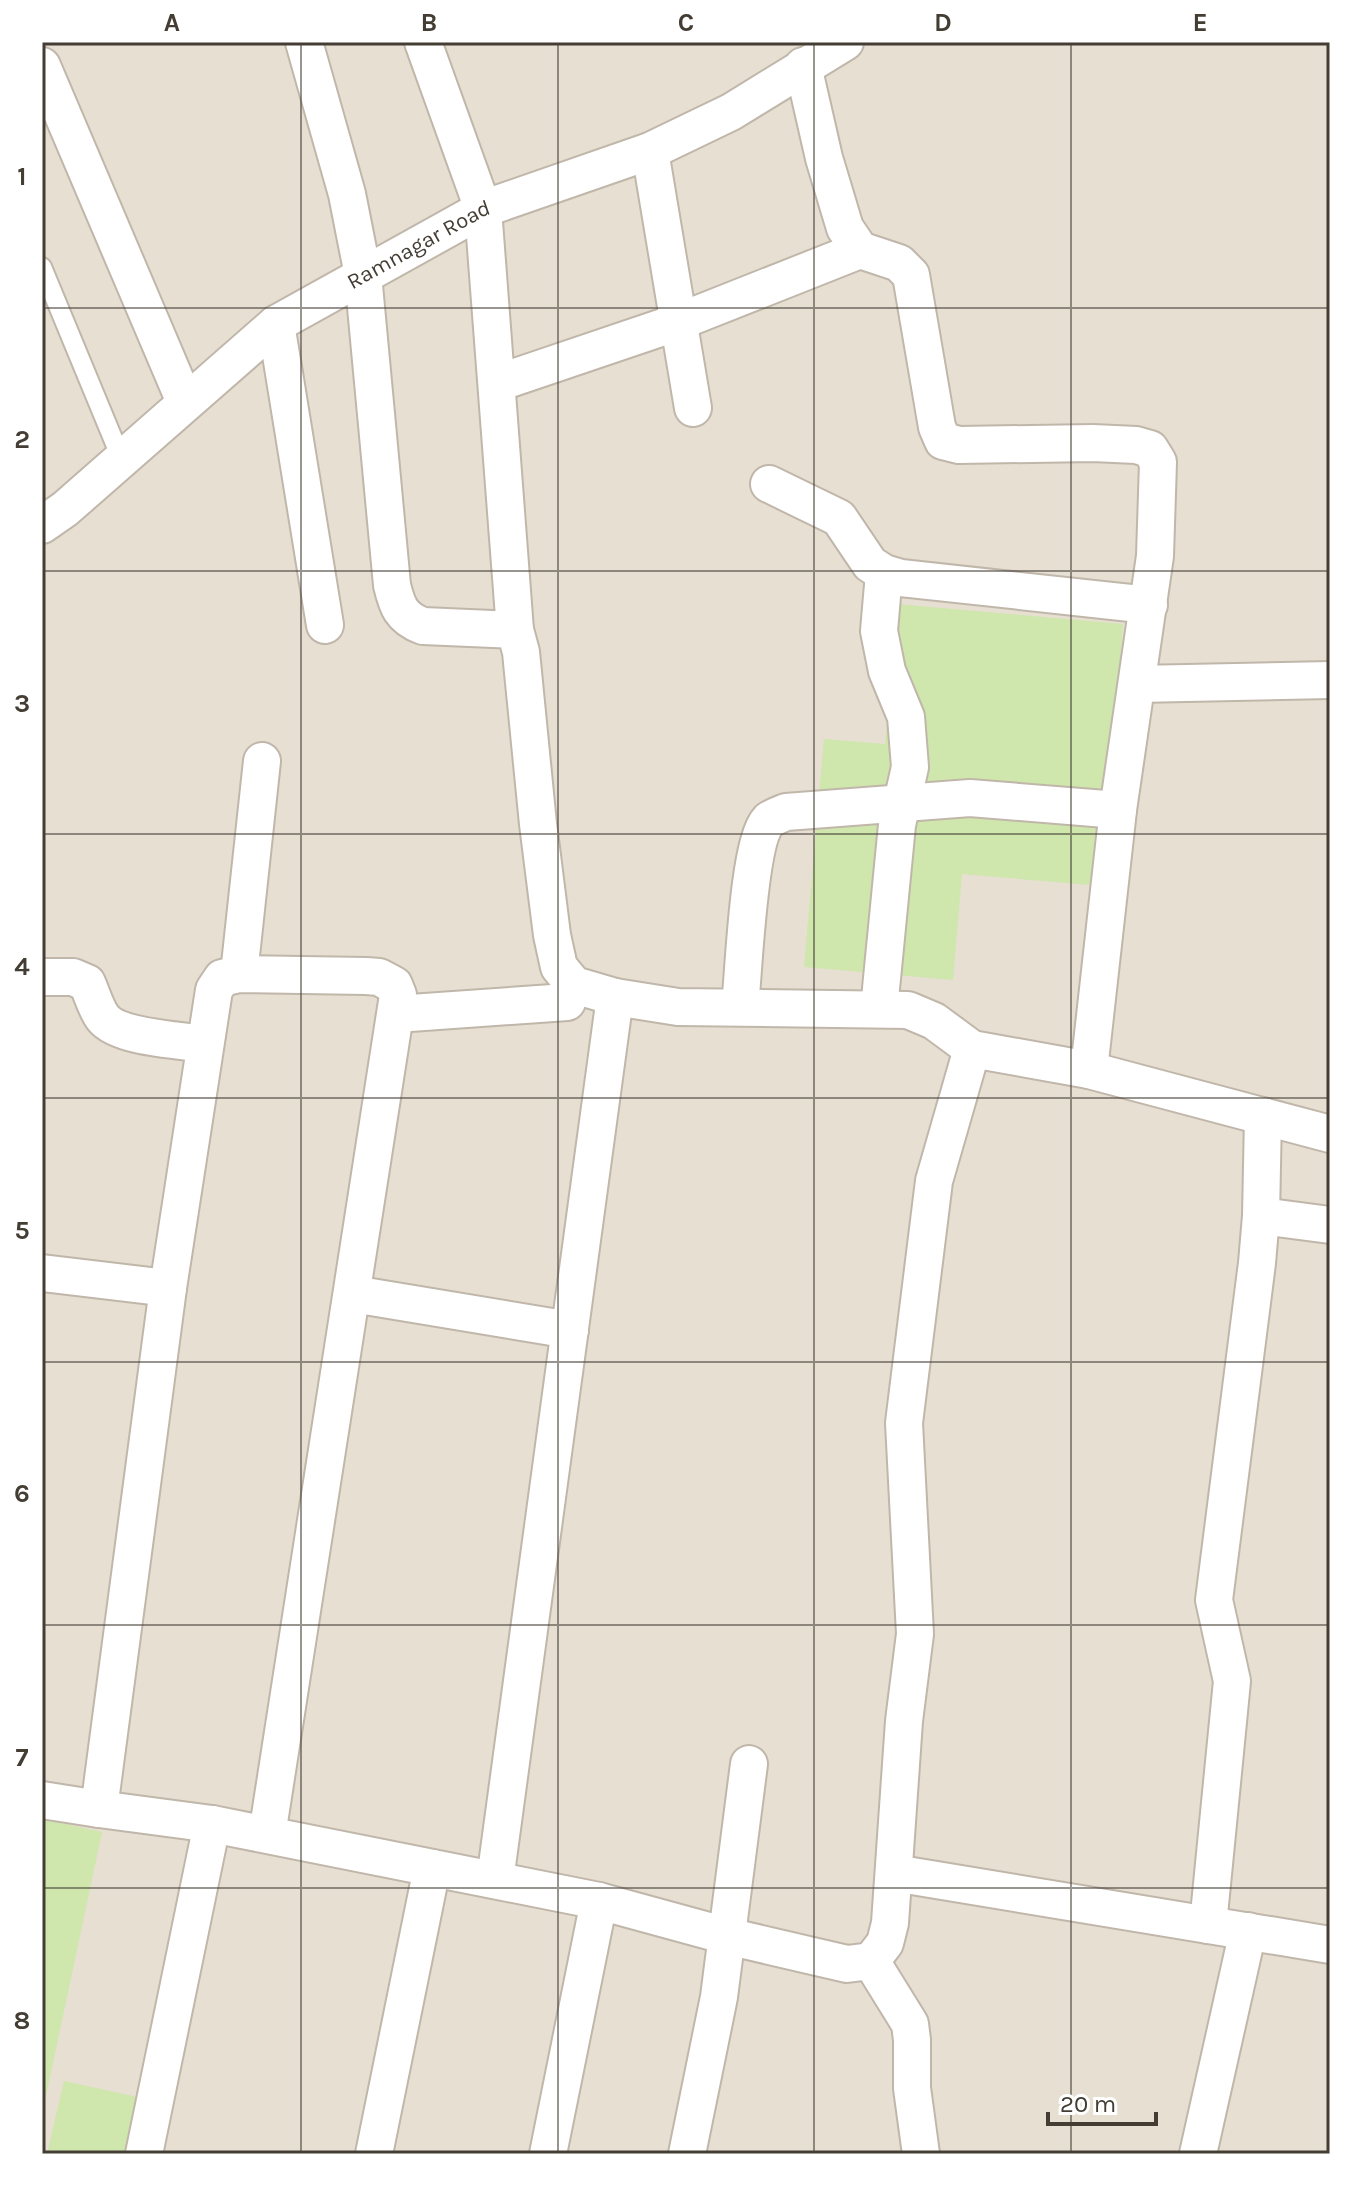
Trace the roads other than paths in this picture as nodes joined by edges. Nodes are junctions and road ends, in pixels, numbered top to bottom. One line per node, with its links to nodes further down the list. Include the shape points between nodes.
1 (304, 42): 10 (street, via 347,194)
2 (423, 42): 7 (street)
3 (845, 42): 5 (street, Ramnagar Road)
4 (42, 66): 14 (street)
5 (803, 66): 6 (street, Ramnagar Road, via 731,112); 8 (street, via 845,228)
6 (650, 151): 7 (street, Ramnagar Road); 11 (street)
7 (483, 209): 10 (street, Ramnagar Road); 13 (street)
8 (860, 250): 11 (street); 20 (street, via 899,263 911,275 943,441 1150,449 1158,462)
9 (42, 267): 16 (lane)
10 (363, 275): 12 (street, Ramnagar Road); 22 (street, via 398,608 409,621 423,626)
11 (678, 322): 13 (street); 15 (street)
12 (276, 324): 14 (street, Ramnagar Road); 21 (street)
13 (498, 383): 22 (street)
14 (185, 402): 16 (street, Ramnagar Road)
15 (693, 408)
16 (121, 458): 18 (street, Ramnagar Road)
17 (769, 484): 19 (street, via 839,518 870,564)
18 (42, 525)
19 (884, 573): 20 (street); 26 (street, via 879,631 909,735 910,767)
20 (1149, 605): 24 (street)
21 (325, 625)
22 (515, 630): 30 (street, via 559,967 574,985)
23 (1330, 680): 24 (street)
24 (1137, 684): 27 (street)
25 (262, 761): 28 (street)
26 (902, 802): 27 (street, via 970,798); 32 (street, via 786,812 770,820 754,861); 33 (street)
27 (1118, 810): 37 (street)
28 (239, 974): 34 (street, via 379,977 394,985); 35 (street, via 222,978 214,990)
29 (42, 977): 35 (street, via 73,977 87,983 103,1018 114,1027)
30 (615, 997): 32 (street, via 678,1007); 45 (street)
31 (567, 1002): 34 (street)
32 (740, 1006): 33 (street)
33 (879, 1009): 36 (street, via 908,1010 934,1021)
34 (396, 1014): 44 (street)
35 (205, 1044): 43 (street)
36 (972, 1049): 37 (street); 52 (street, via 934,1181 904,1423 915,1634)
37 (1089, 1070): 38 (street)
38 (1263, 1116): 39 (street); 40 (street)
39 (1330, 1134)
40 (1261, 1216): 41 (street); 55 (street, via 1214,1600 1232,1681)
41 (1330, 1225)
42 (42, 1273): 43 (street)
43 (168, 1288): 48 (street)
44 (353, 1294): 45 (street); 50 (street)
45 (570, 1330): 53 (street)
46 (749, 1764): 57 (street)
47 (42, 1800): 48 (street)
48 (99, 1809): 49 (street)
49 (212, 1824): 50 (street); 60 (street)
50 (267, 1835): 51 (street)
51 (432, 1868): 53 (street); 61 (street)
52 (894, 1873): 55 (street); 59 (street, via 885,1943)
53 (495, 1880): 54 (street)
54 (599, 1901): 57 (street); 62 (street)
55 (1208, 1925): 56 (street)
56 (1248, 1931): 58 (street); 65 (street)
57 (727, 1936): 59 (street, via 847,1964); 63 (street)
58 (1330, 1945)
59 (871, 1961): 64 (street, via 910,2024)
60 (144, 2154)
61 (374, 2154)
62 (548, 2154)
63 (687, 2154)
64 (921, 2154)
65 (1198, 2154)

